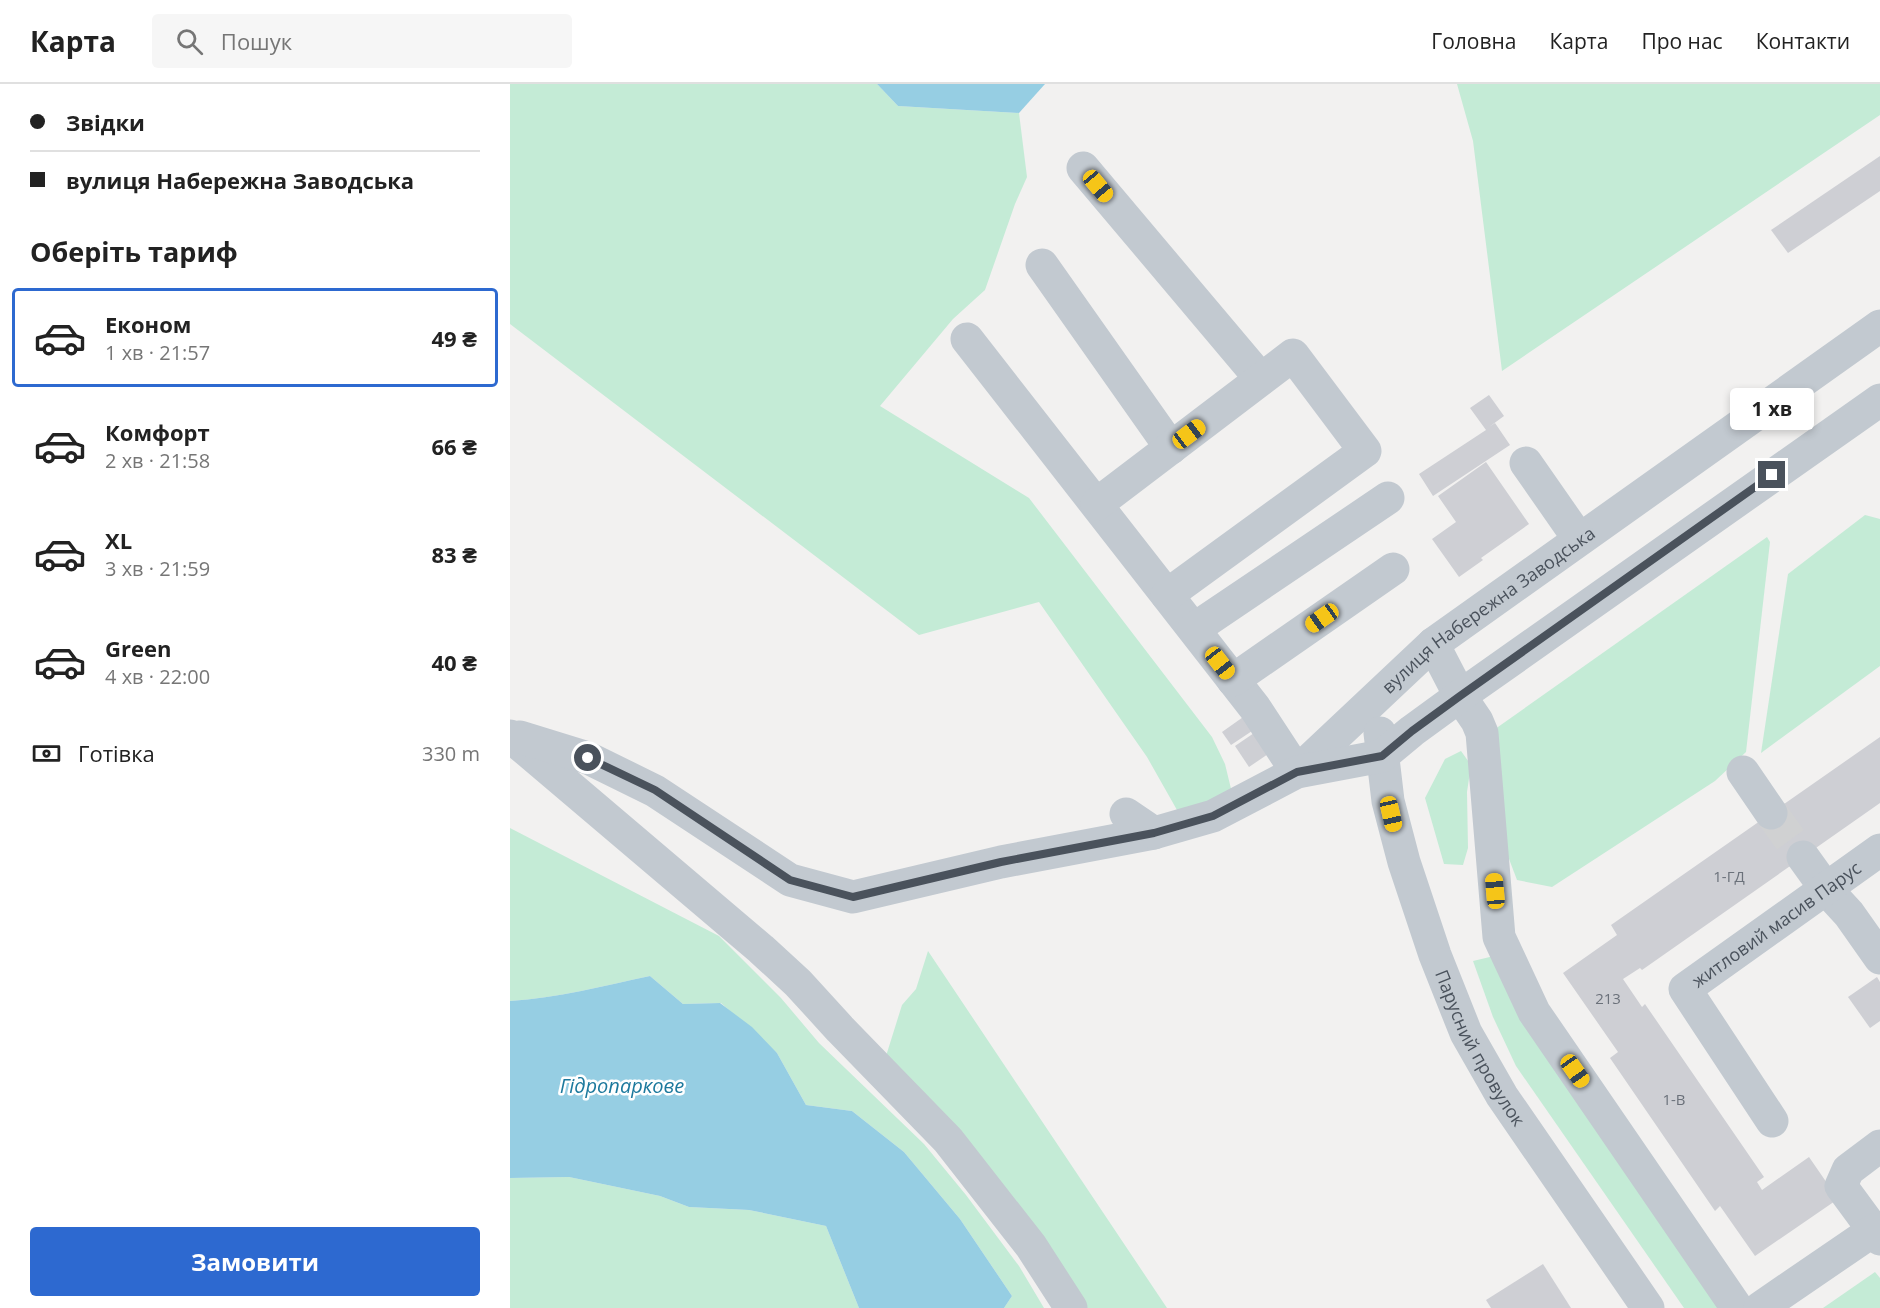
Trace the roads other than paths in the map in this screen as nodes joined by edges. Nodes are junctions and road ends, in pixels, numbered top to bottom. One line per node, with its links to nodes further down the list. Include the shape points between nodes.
1 (1083, 168): 5 (street)
2 (1042, 265): 7 (street)
3 (1880, 326): 11 (street, вулиця Набережна Заводська)
4 (968, 339): 10 (street)
5 (1261, 379): 7 (street); 13 (street, via 1293,355 1365,451)
6 (1880, 400): 18 (street)
7 (1171, 448): 10 (street)
8 (1526, 463): 11 (street)
9 (1388, 498): 14 (street)
10 (1097, 504): 13 (street)
11 (1579, 539): 15 (street, вулиця Набережна Заводська)
12 (1393, 569): 16 (street)
13 (1167, 595): 14 (street)
14 (1194, 629): 16 (street)
15 (1433, 644): 17 (street, вулиця Набережна Заводська); 18 (street)
16 (1233, 680): 21 (street)
17 (1393, 682): 20 (street, вулиця Набережна Заводська, via 1379,726); 21 (street)
18 (1460, 696): 20 (street); 35 (street, via 1482,733 1499,937 1534,1012)
19 (510, 735): 25 (street, via 588,758 655,790 790,880 853,897 1001,862); 33 (street, via 798,983 948,1140 1031,1246)
20 (1382, 756): 21 (street); 34 (street, Парусний провулок, via 1388,801 1404,862 1466,1033 1502,1096)
21 (1297, 772): 25 (street, via 1213,816)
22 (1743, 772): 23 (street)
23 (1771, 813)
24 (1126, 814): 25 (street)
25 (1154, 833)
26 (1880, 850): 28 (street, житловий масив Парус)
27 (1803, 857): 28 (street)
28 (1826, 889): 29 (street); 30 (street, житловий масив Парус, via 1685,989)
29 (1880, 958)
30 (1772, 1121)
31 (1880, 1146): 32 (street, via 1848,1170 1841,1186)
32 (1877, 1234): 36 (street)
33 (1071, 1308)
34 (1648, 1308)
35 (1737, 1308)
36 (1760, 1308)

